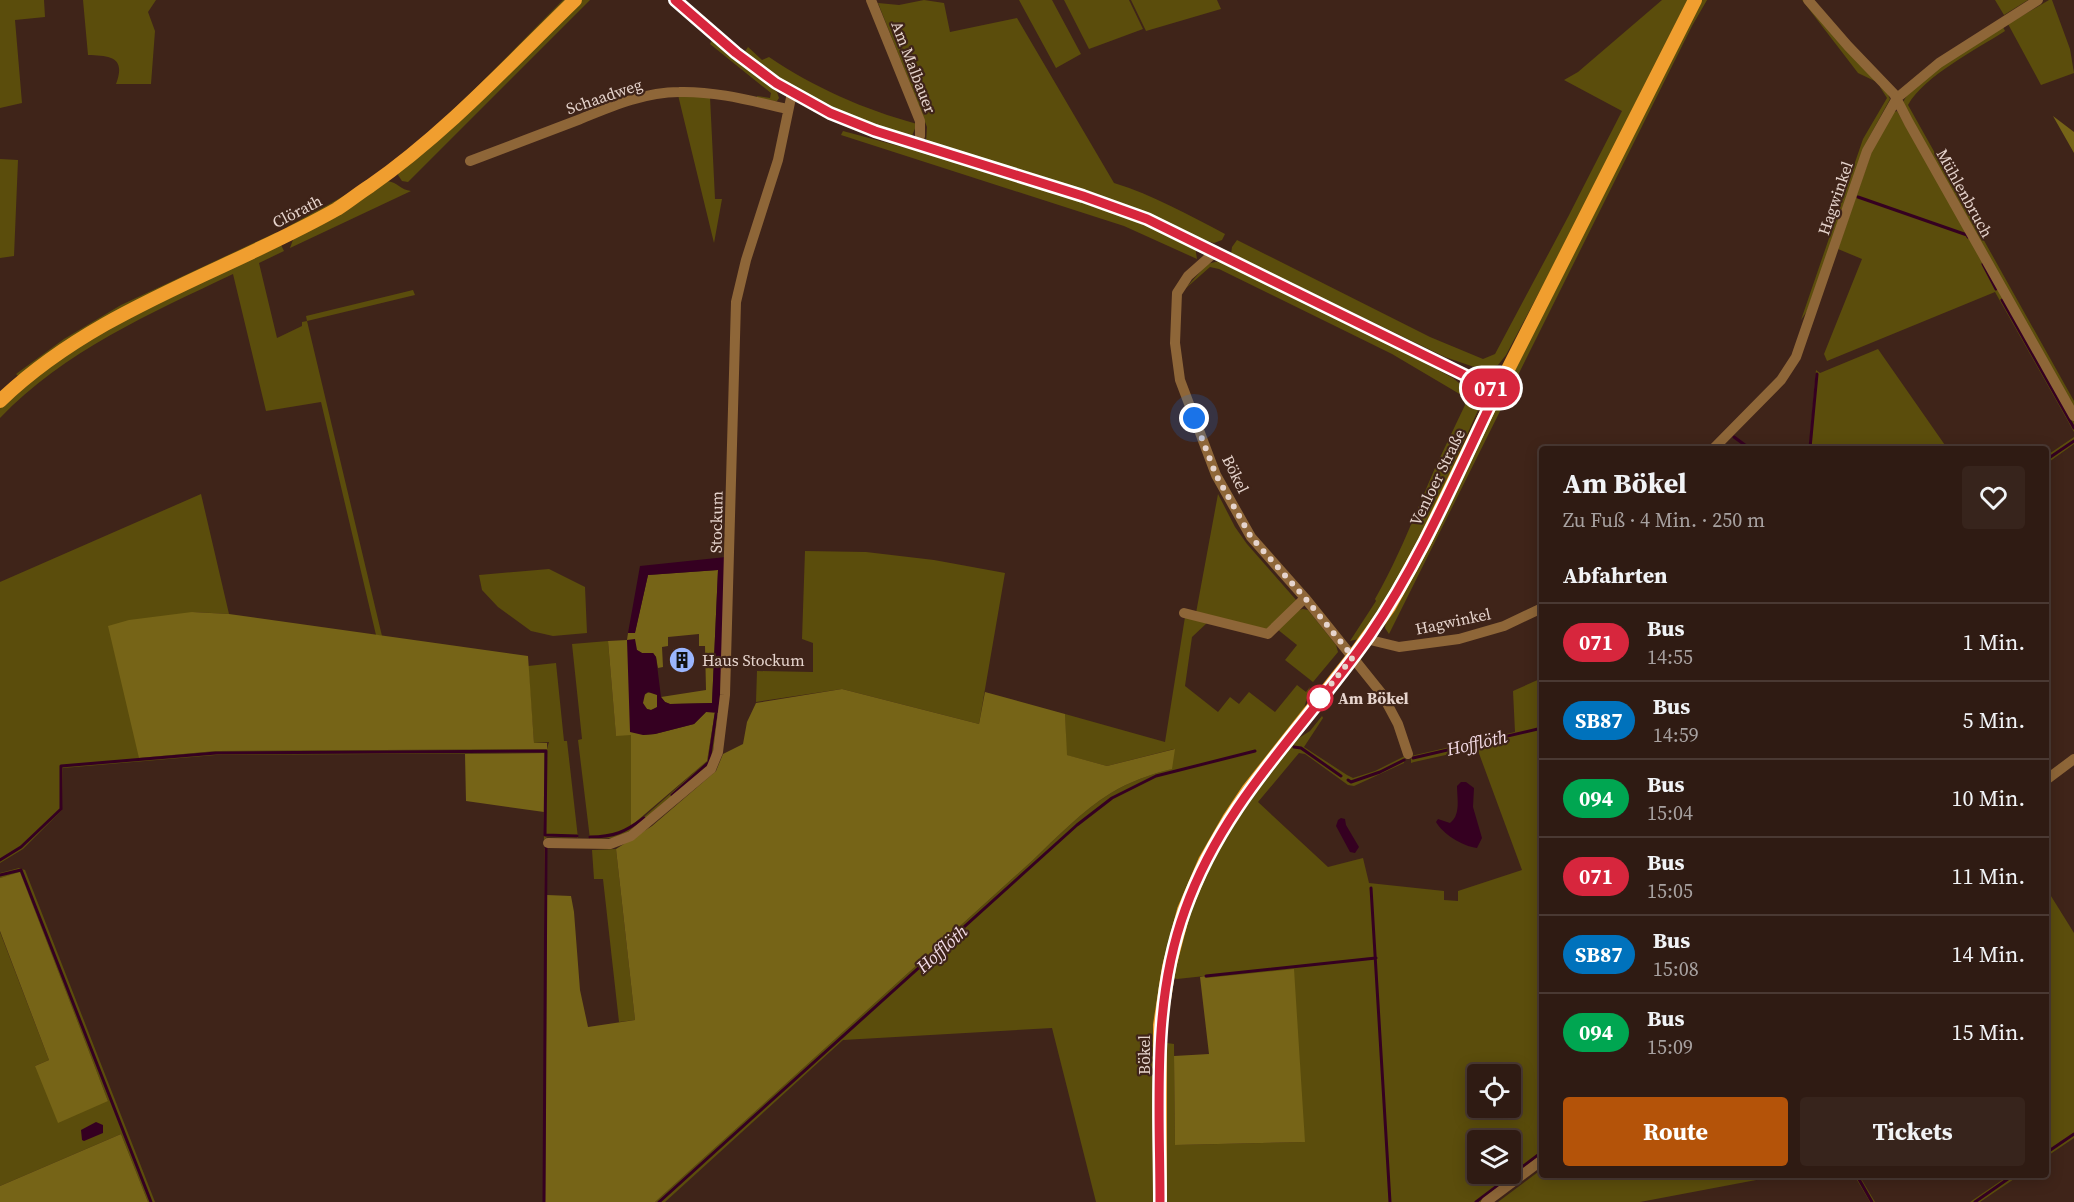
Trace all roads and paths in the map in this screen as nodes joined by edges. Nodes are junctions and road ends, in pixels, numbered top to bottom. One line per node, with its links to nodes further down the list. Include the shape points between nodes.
1 (575, 0): 14 (main road, Clörath, via 443,128 388,173 339,207 285,236 104,324 61,351)
2 (675, 0): 7 (street, via 751,65)
3 (872, 0): 10 (street, Am Malbauer, via 920,121)
4 (1695, 0): 13 (main road, Venloer Straße)
5 (1808, 0): 8 (street, Mühlenbruch)
6 (2038, 0): 8 (street, Hagwinkel, via 1939,63)
7 (792, 93): 9 (street, Stockum); 10 (street, via 854,123)
8 (1897, 98): 15 (street, Mühlenbruch); 16 (street, Hagwinkel, via 1867,151 1796,357 1781,380)
9 (788, 109): 11 (street, Schaadweg, via 713,94 661,93 609,108); 25 (street, Stockum, via 780,153 736,302 725,695 718,752 711,769 631,836 610,844)
10 (917, 145): 12 (street, via 1118,207)
11 (470, 161)
12 (1215, 252): 13 (street); 17 (street, Bökel, via 1188,276 1177,293 1175,343 1180,380 1216,475 1251,537)
13 (1497, 391): 20 (main road, Venloer Straße, via 1425,541 1389,607)
14 (0, 401)
15 (2074, 416)
16 (1716, 446)
17 (1305, 598): 19 (street, via 1268,634); 21 (street, Bökel)
18 (1539, 609): 20 (street, Hagwinkel, via 1504,626 1459,639 1398,647)
19 (1184, 613)
20 (1366, 639): 21 (main road, Venloer Straße)
21 (1353, 657): 22 (street, Bökel, via 1389,705); 26 (main road, Venloer Straße, via 1229,819 1205,861)
22 (1408, 754)
23 (2074, 759): 24 (street)
24 (2049, 778)
25 (548, 843)
26 (1185, 910): 28 (main road, Bökel, via 1168,967 1160,1025)
27 (1539, 1162): 29 (street)
28 (1160, 1202)
29 (1486, 1202)

